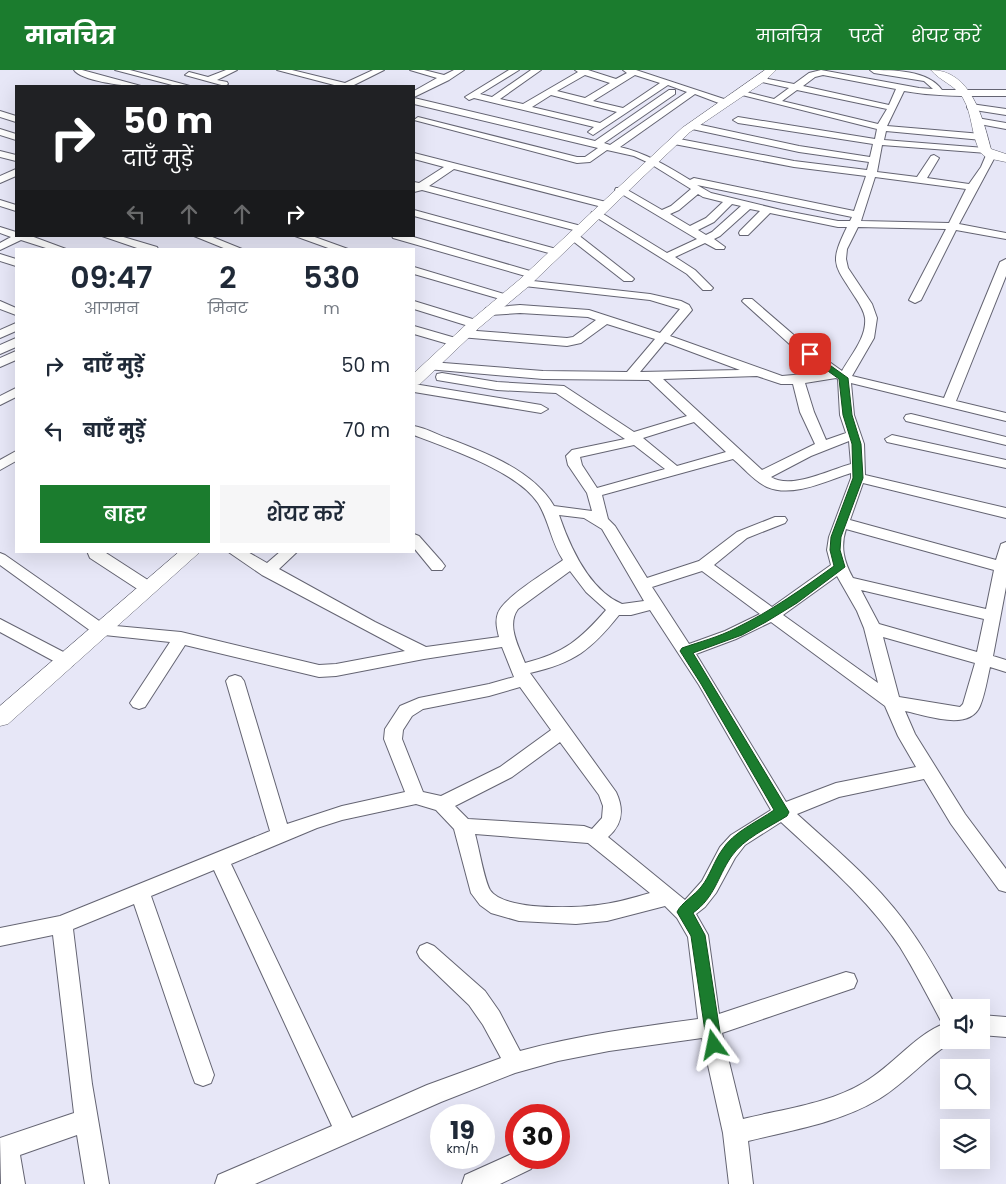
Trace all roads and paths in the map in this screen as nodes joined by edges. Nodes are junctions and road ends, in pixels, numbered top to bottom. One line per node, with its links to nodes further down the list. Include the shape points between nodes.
1 (78, 70): 17 (street)
2 (104, 70): 17 (street)
3 (119, 70): 16 (street)
4 (201, 70): 18 (street)
5 (233, 70): 21 (street)
6 (282, 70): 28 (street)
7 (380, 70): 29 (street)
8 (414, 70): 20 (street)
9 (460, 70): 20 (street)
10 (515, 70): 42 (street)
11 (537, 70): 40 (street)
12 (874, 70): 36 (street, via 926,80 933,83)
13 (936, 70): 39 (street)
14 (582, 71): 23 (street); 33 (street)
15 (631, 71): 23 (street); 24 (street)
16 (138, 72): 22 (street)
17 (89, 75): 26 (street)
18 (190, 75): 21 (street); 22 (street)
19 (766, 75): 30 (street); 35 (street)
20 (446, 78): 38 (street)
21 (208, 80): 25 (street)
22 (169, 82): 27 (street)
23 (618, 82): 43 (street)
24 (667, 82): 32 (street); 49 (street)
25 (224, 84)
26 (133, 85)
27 (182, 85)
28 (331, 85)
29 (348, 85)
30 (796, 87): 31 (street, via 812,75 823,72); 45 (street); 48 (street)
31 (901, 88): 36 (street); 48 (street)
32 (694, 91): 44 (street, via 703,99); 69 (street)
33 (548, 92): 43 (street); 46 (street)
34 (672, 92): 69 (street)
35 (738, 93): 44 (street); 45 (street)
36 (940, 93): 39 (street)
37 (1006, 93): 39 (street)
38 (415, 94)
39 (966, 94): 47 (street)
40 (493, 100): 42 (street); 46 (street)
41 (415, 101): 42 (street)
42 (460, 102): 51 (street)
43 (585, 102): 49 (street)
44 (724, 102): 59 (street)
45 (774, 102): 55 (street); 61 (street)
46 (524, 107): 58 (street)
47 (971, 107): 50 (street); 56 (street)
48 (892, 108): 61 (street)
49 (624, 112): 58 (street)
50 (1006, 112)
51 (466, 113): 57 (street); 66 (street)
52 (0, 114): 53 (street)
53 (15, 119)
54 (418, 120): 57 (street)
55 (738, 120): 63 (street); 68 (street)
56 (977, 121): 60 (street); 65 (street)
57 (444, 126): 73 (street)
58 (602, 126): 66 (street)
59 (692, 126): 63 (street); 67 (street)
60 (1006, 126)
61 (883, 128): 65 (street); 68 (street)
62 (0, 132): 64 (street)
63 (719, 133): 70 (street); 78 (street)
64 (15, 137)
65 (982, 137): 71 (street)
66 (577, 139): 69 (street); 73 (street)
67 (674, 141): 70 (street); 79 (street)
68 (878, 142): 71 (street); 78 (street)
69 (605, 146): 73 (street, via 582,161); 79 (street, via 630,149)
70 (700, 146): 81 (street, via 764,160)
71 (988, 153): 77 (street); 85 (street, via 986,167)
72 (0, 154): 75 (street)
73 (550, 154)
74 (415, 156): 80 (street)
75 (15, 158)
76 (934, 158): 83 (street)
77 (1006, 158)
78 (874, 160): 81 (street)
79 (652, 161): 82 (street); 87 (street)
80 (452, 166): 84 (street); 92 (street)
81 (871, 175): 83 (street); 96 (street)
82 (677, 177): 86 (street); 96 (street)
83 (920, 181): 85 (street)
84 (416, 187): 100 (street)
85 (972, 187): 97 (street)
86 (697, 189): 88 (street); 95 (street, via 675,208)
87 (620, 190): 92 (street); 95 (street)
88 (730, 201): 90 (street); 99 (street, via 710,220)
89 (0, 203): 91 (street)
90 (748, 205): 93 (street); 111 (street, via 720,232)
91 (15, 208)
92 (601, 209): 100 (street); 121 (street)
93 (767, 210): 96 (street, via 825,222); 101 (street)
94 (415, 213): 119 (street)
95 (662, 214): 99 (street)
96 (856, 220): 97 (street); 153 (street, via 840,259 871,318 868,338)
97 (952, 226): 103 (street); 130 (street)
98 (0, 230): 102 (street)
99 (690, 230): 111 (street)
100 (577, 232): 119 (street); 126 (street)
101 (744, 234)
102 (15, 235)
103 (1006, 236)
104 (17, 237): 113 (street)
105 (22, 237): 115 (street)
106 (110, 237): 116 (street)
107 (202, 237): 117 (street)
108 (304, 237): 112 (street)
109 (338, 237): 112 (street)
110 (400, 237): 125 (street)
111 (706, 239): 114 (street); 121 (street)
112 (328, 244): 118 (street)
113 (0, 247)
114 (720, 247)
115 (58, 248)
116 (148, 248)
117 (234, 248)
118 (340, 248)
119 (556, 252): 125 (street)
120 (0, 257): 123 (street)
121 (666, 257): 127 (street, via 691,272)
122 (1006, 262): 158 (street)
123 (15, 263)
124 (415, 270): 129 (street)
125 (529, 279): 128 (street); 129 (street)
126 (628, 279)
127 (707, 288)
128 (609, 292): 136 (street); 144 (street, via 666,300 686,307)
129 (507, 298): 134 (street)
130 (915, 300)
131 (748, 302): 153 (street, via 799,346)
132 (0, 305): 135 (street)
133 (415, 305): 139 (street)
134 (490, 310): 136 (street); 139 (street)
135 (14, 311): 137 (street)
136 (589, 314): 138 (street)
137 (0, 315)
138 (606, 319): 143 (street, via 577,340 567,342); 144 (street)
139 (475, 324): 143 (street)
140 (15, 327): 142 (street)
141 (415, 330): 143 (street)
142 (0, 334)
143 (460, 338): 150 (street)
144 (661, 338): 149 (street); 151 (street)
145 (15, 342): 146 (street)
146 (0, 350)
147 (15, 355): 148 (street)
148 (0, 362)
149 (763, 373): 152 (street); 154 (street, via 781,380)
150 (423, 374): 151 (street); 165 (street, via 497,386 559,389)
151 (630, 376): 152 (street)
152 (652, 376): 161 (street)
153 (841, 376): 154 (street); 158 (street); 164 (street, via 847,415)
154 (798, 380): 168 (street, via 807,412)
155 (415, 388): 159 (street)
156 (15, 393): 157 (street)
157 (0, 401)
158 (949, 403): 160 (street)
159 (541, 409)
160 (1006, 416)
161 (696, 417): 165 (street); 169 (street)
162 (911, 418): 167 (street)
163 (415, 430): 177 (street, via 501,467 537,493)
164 (854, 435): 168 (street); 174 (street)
165 (635, 439): 173 (street); 176 (street, via 573,456 575,465)
166 (892, 439): 171 (street)
167 (1006, 442)
168 (822, 445): 175 (street)
169 (736, 454): 173 (street); 175 (street)
170 (15, 457): 172 (street)
171 (1006, 464)
172 (0, 466)
173 (675, 471): 176 (street)
174 (858, 472): 175 (street, via 790,487 772,484); 178 (street); 181 (street)
175 (761, 477)
176 (594, 493): 179 (street)
177 (550, 510): 179 (street, via 584,513); 189 (street, via 560,542)
178 (1006, 513)
179 (601, 519): 195 (street)
180 (780, 520): 190 (street, via 742,535)
181 (842, 523): 192 (street); 194 (street, via 835,550)
182 (415, 540): 191 (street)
183 (1006, 547): 192 (street)
184 (95, 553): 196 (street, via 104,562)
185 (190, 553): 196 (street)
186 (237, 553): 193 (street)
187 (289, 553): 193 (street)
188 (0, 558): 203 (street)
189 (571, 562): 198 (street, via 591,587); 205 (street, via 512,605 504,622)
190 (704, 565): 195 (street); 199 (street)
191 (437, 566)
192 (1002, 567): 200 (street)
193 (267, 571): 207 (street)
194 (844, 574): 199 (street); 200 (street); 202 (street)
195 (642, 585): 197 (street)
196 (148, 588): 203 (street)
197 (654, 604): 198 (street, via 624,610); 206 (street)
198 (616, 608): 211 (street, via 569,654)
199 (772, 613): 206 (street, via 738,632); 213 (street)
200 (992, 616): 208 (street)
201 (0, 625): 209 (street)
202 (872, 628): 208 (street); 213 (street)
203 (101, 630): 204 (street); 209 (street)
204 (181, 638): 207 (street, via 319,671); 214 (street)
205 (508, 641): 207 (street); 211 (street)
206 (686, 651): 220 (street)
207 (424, 653)
208 (984, 659): 210 (street); 213 (street, via 971,706 966,712 958,714)
209 (66, 661): 215 (street)
210 (1006, 666)
211 (522, 675): 216 (street); 218 (street, via 489,690 419,704 406,711 394,730 393,739)
212 (235, 681): 222 (street)
213 (892, 702): 217 (street, via 907,736)
214 (139, 703)
215 (0, 718)
216 (561, 732): 219 (street, via 506,772); 223 (street, via 612,802 614,811 610,826)
217 (929, 771): 220 (street, via 836,790); 225 (street, via 958,819)
218 (416, 797): 219 (street); 222 (street, via 342,813)
219 (442, 804): 221 (street)
220 (782, 812): 228 (street, via 738,840 727,853 709,887); 233 (street, via 842,866 883,910 907,941)
221 (463, 826): 223 (street); 227 (street, via 481,893 497,907 519,912 598,914)
222 (281, 834): 224 (street)
223 (594, 837): 227 (street)
224 (219, 860): 226 (street); 241 (street)
225 (1002, 873)
226 (140, 892): 229 (street); 239 (street)
227 (669, 896): 228 (street)
228 (684, 912): 236 (street, via 698,935)
229 (62, 924): 230 (street); 240 (street)
230 (0, 937)
231 (427, 952): 238 (street, via 477,998)
232 (846, 982): 236 (street)
233 (940, 999)
234 (990, 1025): 235 (street)
235 (1006, 1026)
236 (710, 1027): 238 (street, via 609,1041); 242 (street)
237 (940, 1036): 242 (street, via 874,1090 849,1102)
238 (515, 1063): 241 (street, via 435,1093)
239 (204, 1074)
240 (87, 1120): 243 (street); 246 (street)
241 (347, 1132): 247 (street)
242 (736, 1133): 249 (street)
243 (3, 1148): 245 (street)
244 (506, 1169): 248 (street)
245 (13, 1184)
246 (97, 1184)
247 (228, 1184)
248 (474, 1184)
249 (741, 1184)

